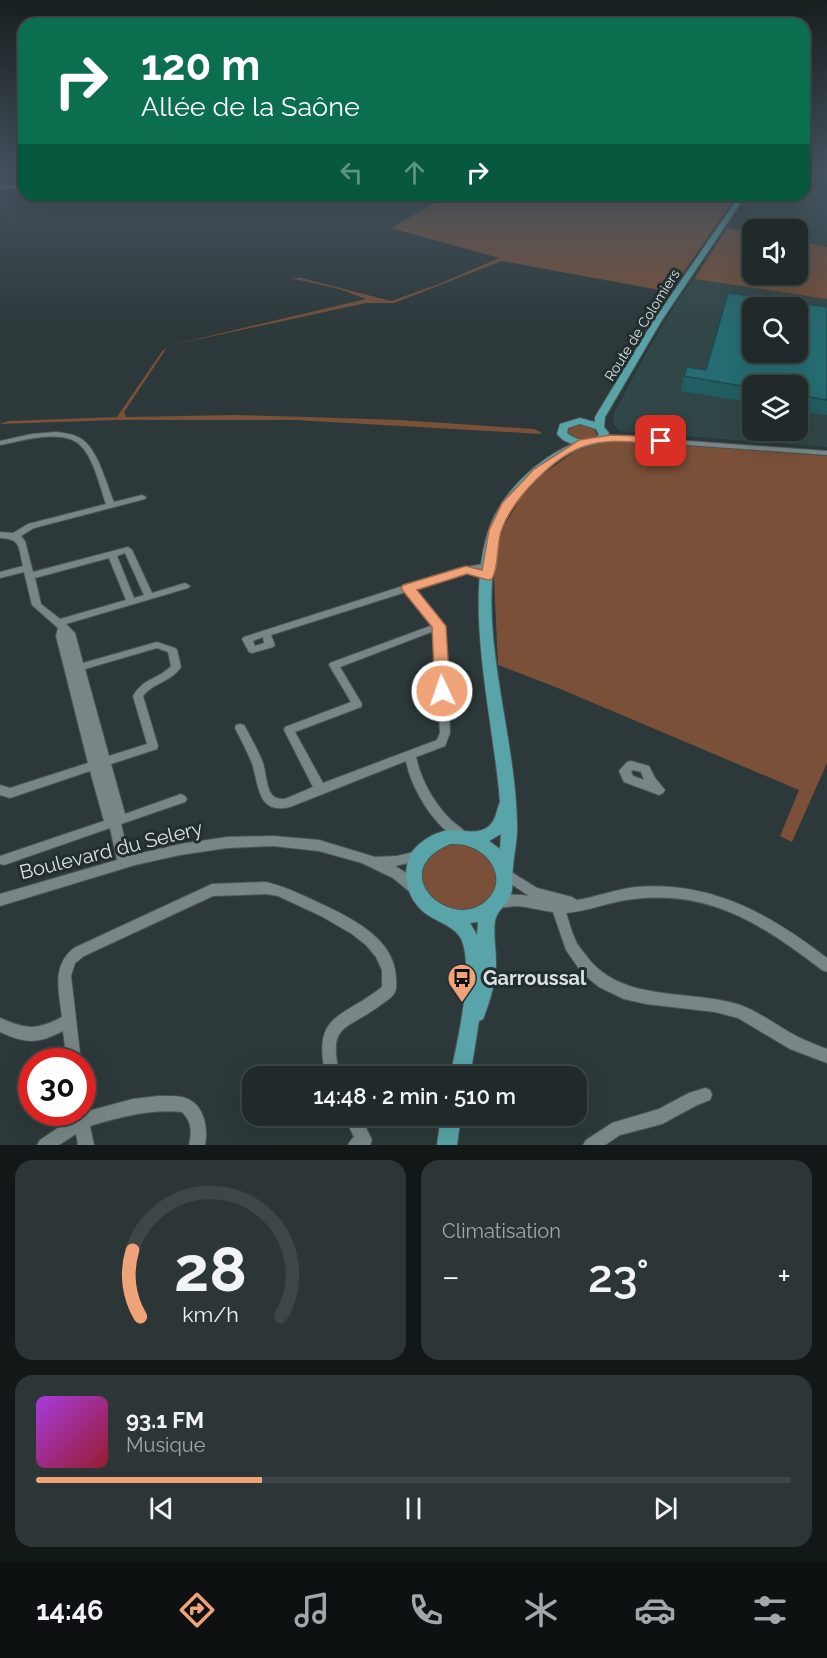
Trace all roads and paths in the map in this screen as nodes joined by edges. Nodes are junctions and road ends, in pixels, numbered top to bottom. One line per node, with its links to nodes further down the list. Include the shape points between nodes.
1 (722, 226): 2 (main road, Route de Colomiers, via 658,320)
2 (615, 394): 3 (main road, Route de Colomiers); 4 (main road, Route de Colomiers, via 600,417)
3 (580, 421): 4 (main road); 5 (main road, Route de Colomiers, via 563,426)
4 (600, 432): 7 (main road); 8 (street, via 620,438)
5 (565, 437): 7 (main road); 9 (main road)
6 (0, 443): 11 (street, via 42,435 78,440 88,450)
7 (583, 443): 9 (main road)
8 (827, 451)
9 (546, 464): 15 (main road, via 518,491 502,514)
10 (142, 497): 11 (street)
11 (111, 505): 13 (street, via 31,526)
12 (0, 535): 13 (street)
13 (15, 536): 16 (street, via 21,541)
14 (112, 554): 16 (street); 20 (street, via 128,550); 21 (street)
15 (488, 571): 19 (street, via 466,570); 31 (main road, via 490,658)
16 (29, 572): 17 (street); 22 (street, via 36,605)
17 (0, 576)
18 (185, 586): 20 (street)
19 (408, 588): 23 (street); 24 (street)
20 (149, 596): 21 (street)
21 (131, 601): 22 (street)
22 (60, 625): 25 (street)
23 (439, 626): 27 (street, via 445,733 441,743); 29 (street, via 334,665 357,704 290,730)
24 (266, 633)
25 (75, 669): 28 (street); 28 (street, via 158,645 172,650 176,668 167,678 146,684 138,696 153,746)
26 (240, 728): 29 (street, via 271,801 279,804)
27 (410, 755): 29 (street); 33 (street, via 411,769)
28 (100, 763): 30 (street, via 10,793); 34 (street, via 108,817)
29 (320, 789)
30 (0, 790)
31 (507, 796): 35 (main road, via 503,821 497,830); 41 (main road, via 511,832)
32 (181, 799): 34 (street)
33 (435, 809): 35 (street, via 453,831); 36 (street, via 440,825)
34 (115, 822): 38 (street); 40 (street)
35 (468, 838): 36 (main road, via 449,837); 41 (main road, via 489,847)
36 (433, 843): 37 (main road)
37 (418, 856): 39 (street, Boulevard du Selery); 42 (main road, via 412,872)
38 (3, 860)
39 (374, 862): 40 (street, Boulevard du Selery, via 314,843 251,840 197,846); 42 (street, Boulevard du Selery, via 405,879)
40 (124, 863): 43 (street, Boulevard du Selery)
41 (504, 871): 44 (street, via 534,892); 45 (main road, via 503,890)
42 (415, 890): 47 (main road, via 425,904)
43 (0, 900)
44 (580, 904): 46 (street); 48 (street, via 646,892 704,898 771,926)
45 (492, 906): 46 (street, via 521,900); 47 (main road, via 466,917); 51 (main road, via 484,928 485,980)
46 (558, 907): 53 (street, via 573,949 592,974 611,987 644,999 737,1011)
47 (440, 914): 51 (main road, via 465,928 473,946)
48 (827, 966)
49 (68, 1021): 50 (street, via 47,1033 31,1036); 52 (street); 54 (street, via 64,976 66,966 79,952 212,890 266,888 280,891 358,930 380,950 388,969 389,990 336,1025 327,1047)
50 (0, 1024)
51 (468, 1036): 55 (main road)
52 (72, 1048)
53 (827, 1056)
54 (330, 1066)
55 (462, 1066)
56 (705, 1095): 69 (street, via 662,1116 617,1128)
57 (96, 1114): 65 (street, via 163,1104 185,1105 198,1120)
58 (69, 1126): 63 (street)
59 (83, 1126): 64 (street)
60 (357, 1126): 66 (street, via 364,1140)
61 (450, 1126): 67 (main road)
62 (457, 1126): 68 (main road)
63 (45, 1145)
64 (86, 1145)
65 (197, 1145)
66 (356, 1145)
67 (447, 1145)
68 (456, 1145)
69 (591, 1145)

